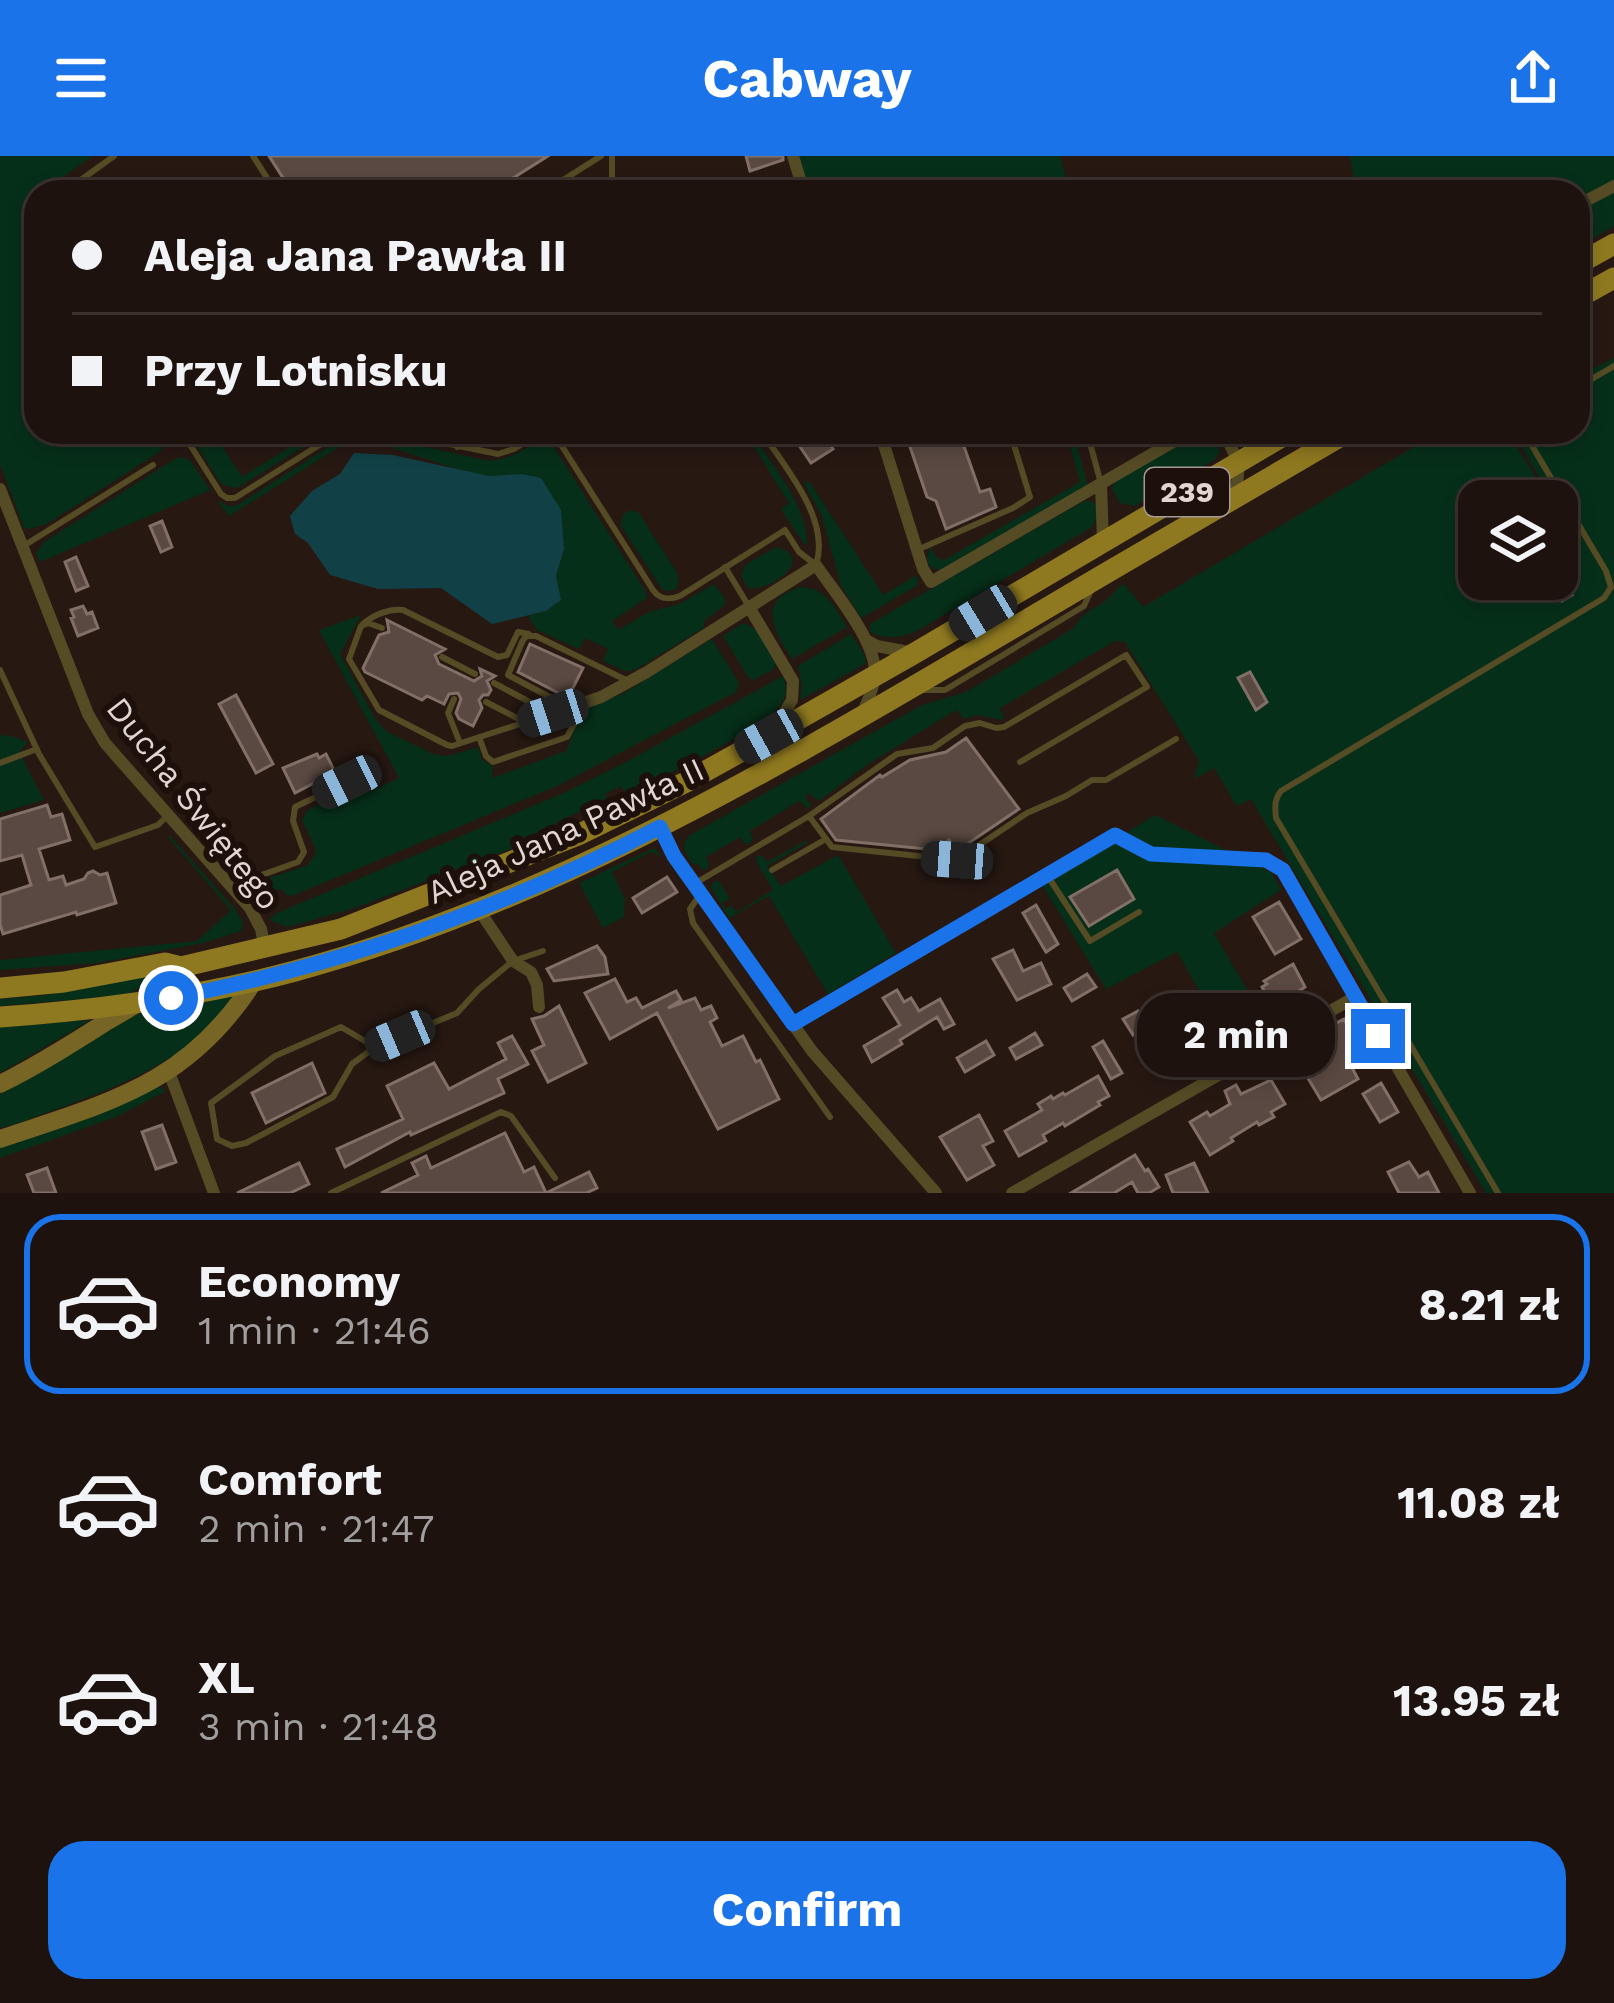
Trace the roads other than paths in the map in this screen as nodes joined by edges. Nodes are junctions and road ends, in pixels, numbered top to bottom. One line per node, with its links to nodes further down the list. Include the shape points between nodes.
1 (114, 156): 3 (lane)
2 (601, 156): 4 (lane)
3 (81, 180)
4 (563, 180)
5 (190, 444): 6 (lane, via 221,494 235,498)
6 (321, 444)
7 (444, 444): 20 (lane)
8 (455, 444): 20 (lane)
9 (520, 444): 20 (lane, via 504,453)
10 (561, 444): 30 (lane, via 656,595 680,596)
11 (769, 444): 29 (lane, via 810,509)
12 (884, 444): 28 (street)
13 (1014, 444): 28 (lane, via 1030,497)
14 (1090, 444): 23 (lane)
15 (1169, 444): 23 (street)
16 (1229, 444): 21 (street)
17 (1270, 444): 21 (main road, Aleja Jana Pawła II / 239)
18 (1327, 444): 25 (main road, Aleja Jana Pawła II / 239)
19 (1531, 444): 89 (lane, via 1606,571 1611,586 1604,598 1281,790 1275,808)
20 (457, 447)
21 (1239, 462): 25 (street); 26 (main road, Aleja Jana Pawła II / 239)
22 (153, 465): 27 (lane)
23 (1101, 484): 26 (street); 28 (street, via 931,582)
24 (0, 489): 27 (street, Ducha Świętego)
25 (1233, 499): 47 (main road, Aleja Jana Pawła II / 239)
26 (1103, 542): 36 (main road, Aleja Jana Pawła II / 239)
27 (22, 547): 57 (street, Ducha Świętego, via 88,714)
28 (917, 550)
29 (817, 565): 30 (lane, via 784,530); 31 (street); 35 (street)
30 (725, 567): 31 (lane)
31 (749, 607): 41 (street); 49 (street, via 793,681 792,700)
32 (363, 624): 33 (lane); 34 (lane, via 400,609 499,657 518,632); 52 (lane, via 349,659 381,713 447,746)
33 (382, 628)
34 (533, 635): 41 (lane); 45 (lane, via 507,674)
35 (866, 640): 36 (street); 40 (street)
36 (915, 653): 40 (main road, Aleja Jana Pawła II / 239)
37 (442, 657): 39 (lane)
38 (0, 670): 53 (lane)
39 (475, 674)
40 (875, 676): 47 (street); 49 (main road, Aleja Jana Pawła II / 239)
41 (629, 682): 45 (street)
42 (494, 683): 46 (lane)
43 (454, 700): 52 (lane, via 448,713)
44 (485, 702): 48 (lane)
45 (570, 707): 46 (lane); 50 (lane, via 567,737 493,762)
46 (553, 713): 48 (lane)
47 (860, 719): 59 (main road, Aleja Jana Pawła II / 239)
48 (525, 722): 50 (lane)
49 (769, 736): 67 (main road, Aleja Jana Pawła II / 239, via 532,854 353,925)
50 (479, 737): 52 (lane)
51 (1176, 739): 60 (lane, via 1027,813 957,860 832,847)
52 (460, 743)
53 (37, 748): 55 (lane); 57 (lane, via 94,847)
54 (1020, 762): 58 (lane, via 1147,687 1126,655 1004,727 965,726 933,748 897,754)
55 (0, 763)
56 (347, 782): 63 (lane, via 295,807 304,852 298,862)
57 (167, 816): 63 (street, Ducha Świętego)
58 (809, 816): 60 (lane); 64 (lane)
59 (660, 827): 64 (street); 65 (main road, Aleja Jana Pawła II / 239)
60 (826, 839): 61 (lane)
61 (772, 870)
62 (1047, 875): 66 (lane, via 1090,941); 73 (street, via 1115,835 1151,854 1266,860 1283,870); 77 (street)
63 (231, 886): 67 (street, Ducha Świętego)
64 (697, 889): 77 (street); 81 (lane, via 693,923)
65 (479, 910): 69 (street); 71 (main road, Aleja Jana Pawła II / 239)
66 (1139, 913)
67 (265, 948): 70 (main road, Aleja Jana Pawła II / 239)
68 (543, 951): 69 (lane)
69 (513, 961): 75 (street, via 531,972); 78 (lane, via 457,1013)
70 (181, 967): 72 (main road, Aleja Jana Pawła II / 239); 74 (main road)
71 (254, 981): 74 (main road, Aleja Jana Pawła II / 239); 79 (main road)
72 (0, 988)
73 (1355, 997): 87 (street); 88 (street)
74 (136, 1004): 76 (main road, Aleja Jana Pawła II / 239); 80 (main road)
75 (539, 1007)
76 (0, 1017)
77 (793, 1024): 86 (street)
78 (375, 1047): 78 (lane, via 341,1027 275,1056 211,1103 218,1139 246,1143 333,1097 352,1064)
79 (169, 1072): 82 (main road); 84 (street)
80 (0, 1084)
81 (830, 1117)
82 (0, 1139)
83 (555, 1178): 85 (lane, via 501,1112)
84 (214, 1193)
85 (331, 1193)
86 (936, 1193)
87 (1012, 1193)
88 (1469, 1193)
89 (1498, 1193)

